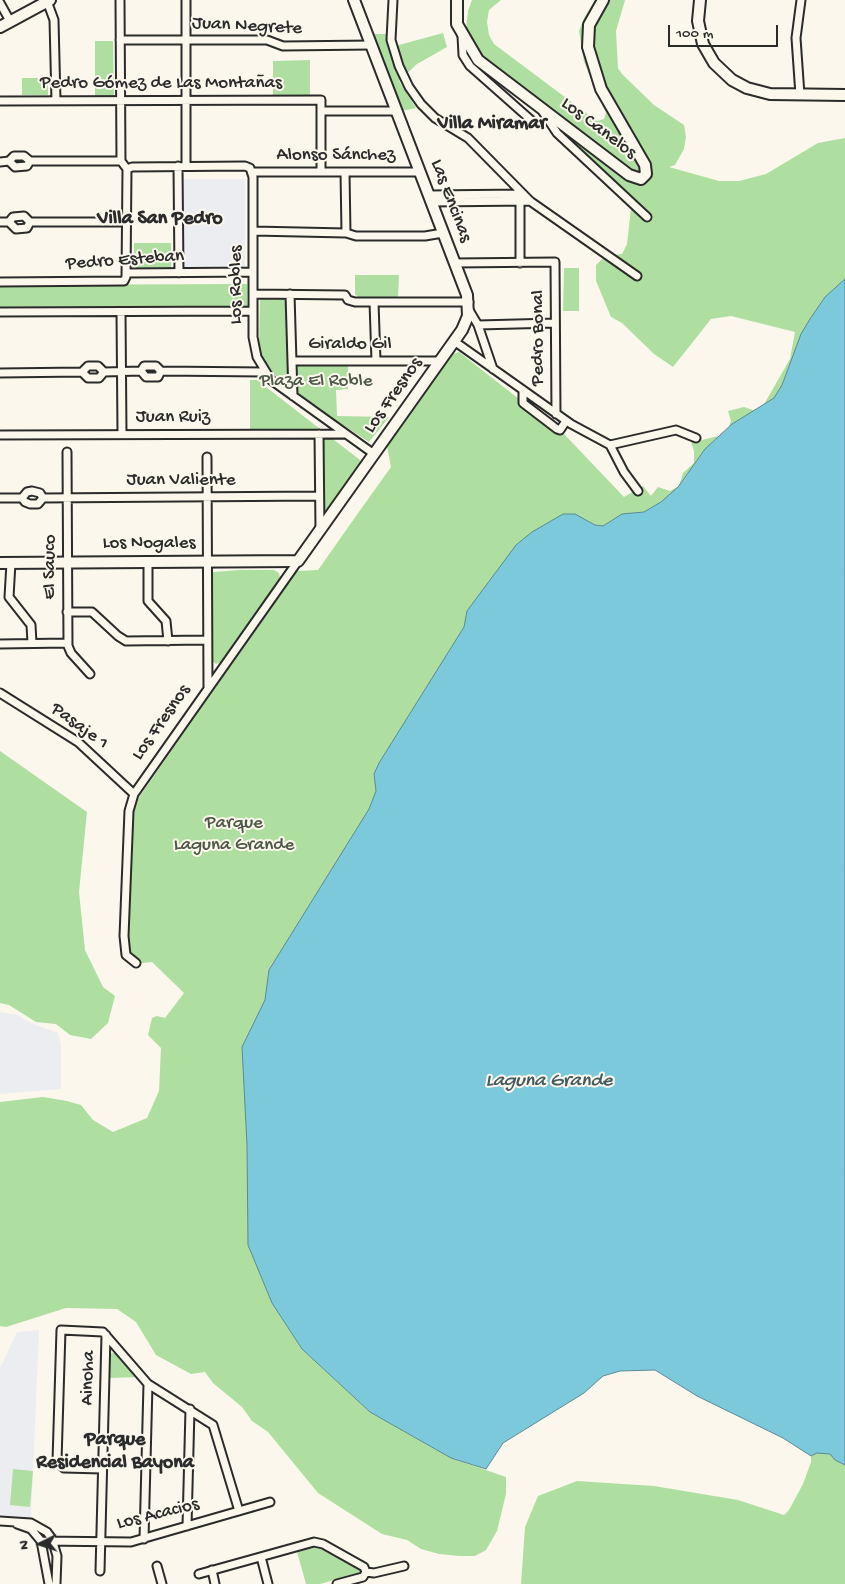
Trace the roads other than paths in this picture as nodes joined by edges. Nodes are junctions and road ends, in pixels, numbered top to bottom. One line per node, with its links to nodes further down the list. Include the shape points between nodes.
1 (120, 0): 14 (street)
2 (186, 0): 15 (street)
3 (354, 0): 16 (street, Las Encinas)
4 (393, 0): 36 (street, via 391,40 409,87 435,118 468,138)
5 (457, 0): 13 (street, Los Canelos, via 457,24)
6 (603, 0): 23 (street, Los Canelos, via 588,30 590,56 601,89 645,166 645,176 633,178)
7 (700, 0): 17 (street, via 700,35 718,69 732,80 756,91)
8 (801, 0): 17 (street, via 796,38)
9 (48, 1): 11 (street); 21 (street, via 54,15)
10 (0, 3): 11 (street)
11 (10, 21): 12 (street)
12 (0, 27)
13 (462, 36): 23 (street, Los Canelos, via 482,65); 26 (street, via 463,55 470,66)
14 (120, 40): 15 (street, Juan Negrete); 22 (street)
15 (186, 40): 16 (street, Juan Negrete, via 267,40 283,46); 19 (street)
16 (372, 45): 25 (street, Las Encinas)
17 (800, 95): 18 (street)
18 (845, 96)
19 (186, 100): 22 (street, Pedro Gómez de Las Montañas); 24 (street, Pedro Gómez de Las Montañas, via 321,100); 30 (street)
20 (0, 101): 21 (street, Pedro Gómez de Las Montañas)
21 (56, 101): 22 (street, Pedro Gómez de Las Montañas)
22 (121, 101): 28 (street)
23 (542, 109): 38 (street, via 557,133)
24 (321, 111): 25 (street); 33 (street)
25 (397, 112): 35 (street, Las Encinas)
26 (531, 120)
27 (0, 162): 28 (street, via 10,161 15,167 28,166 30,162)
28 (121, 162): 31 (street)
29 (178, 166): 30 (street); 31 (street); 48 (street)
30 (186, 166): 32 (street, via 245,166)
31 (127, 169): 40 (street)
32 (252, 172): 33 (street, Alonso Sánchez); 41 (street, Los Robles)
33 (321, 172): 34 (street, Alonso Sánchez)
34 (345, 172): 35 (street, Alonso Sánchez); 42 (street)
35 (420, 172): 37 (street, Las Encinas)
36 (522, 197): 37 (street); 45 (street); 49 (street)
37 (430, 198): 43 (street, Las Encinas)
38 (647, 217)
39 (0, 222): 40 (street, via 24,216 30,222)
40 (126, 222): 47 (street)
41 (253, 231): 42 (street); 46 (street, Los Robles)
42 (346, 232): 43 (street, via 356,236)
43 (443, 233): 44 (street, Las Encinas)
44 (454, 263): 45 (street); 54 (street, Las Encinas)
45 (520, 263): 58 (street, Pedro Bonal, via 555,262)
46 (253, 272): 48 (street, Pedro Esteban); 51 (street, Los Robles)
47 (126, 273): 48 (street, Pedro Esteban); 50 (street, Pedro Esteban, via 120,282)
48 (179, 273)
49 (637, 276)
50 (0, 282)
51 (253, 294): 52 (street); 55 (street, Los Robles)
52 (290, 294): 53 (street, via 345,295 352,302); 61 (street)
53 (374, 302): 54 (street); 62 (street)
54 (469, 306): 59 (street, Las Encinas); 60 (street, Los Fresnos, via 464,326)
55 (253, 311): 57 (street); 71 (street, Los Robles, via 254,344)
56 (0, 312): 57 (street)
57 (122, 312): 70 (street)
58 (555, 323): 59 (street); 74 (street, Pedro Bonal)
59 (478, 325): 64 (street, Las Encinas)
60 (454, 341): 63 (street, Los Fresnos); 64 (street)
61 (292, 361): 62 (street, Giraldo Gil); 73 (street)
62 (376, 361): 63 (street, Giraldo Gil)
63 (439, 361): 83 (street, Los Fresnos)
64 (494, 369): 72 (street)
65 (140, 371): 66 (street, via 144,366 156,366); 66 (street, via 146,377 158,376); 70 (street)
66 (161, 371): 71 (street)
67 (0, 372): 68 (street)
68 (82, 372): 69 (street, via 88,378 99,378); 69 (street, via 86,367 100,366)
69 (104, 372): 70 (street)
70 (122, 372): 76 (street)
71 (264, 372): 73 (street, Los Robles)
72 (523, 390): 74 (street); 75 (street, via 523,403 557,429 560,430)
73 (293, 396): 78 (street, Los Robles)
74 (556, 414): 75 (street)
75 (566, 421): 81 (street)
76 (122, 434): 77 (street, Juan Ruiz); 79 (street, Juan Ruiz)
77 (319, 434): 78 (street, Juan Ruiz); 86 (street)
78 (346, 434): 83 (street, Los Robles)
79 (0, 435)
80 (696, 438): 81 (street, via 676,430)
81 (610, 445): 85 (street)
82 (67, 452): 91 (street, El Sauco)
83 (374, 454): 92 (street, Los Fresnos)
84 (207, 457): 87 (street)
85 (638, 491)
86 (320, 496): 87 (street, Juan Valiente); 92 (street)
87 (207, 497): 91 (street, Juan Valiente); 97 (street)
88 (0, 498): 89 (street, Juan Valiente)
89 (22, 498): 90 (street, Juan Valiente, via 30,504 38,504); 90 (street, Juan Valiente, via 26,492 32,491 40,493)
90 (43, 498): 91 (street, Juan Valiente)
91 (67, 498): 95 (street, El Sauco)
92 (320, 530): 93 (street, Los Fresnos)
93 (298, 561): 97 (street, Los Nogales); 106 (street, Los Fresnos)
94 (11, 562): 95 (street, Los Nogales); 98 (street, Los Nogales); 102 (street, via 9,597 30,621)
95 (67, 562): 96 (street, Los Nogales); 99 (street, El Sauco)
96 (148, 562): 97 (street, Los Nogales); 101 (street, via 148,601 166,621)
97 (207, 562): 100 (street)
98 (0, 563)
99 (67, 612): 101 (street, via 92,612 126,641); 103 (street, El Sauco)
100 (207, 640): 101 (street); 106 (street)
101 (168, 641)
102 (32, 643): 103 (street); 104 (street)
103 (68, 643): 105 (street, El Sauco, via 71,653)
104 (0, 644)
105 (90, 674)
106 (208, 688): 108 (street, Los Fresnos)
107 (0, 693): 108 (street, Pasaje 1, via 84,746)
108 (134, 794): 109 (street, Los Fresnos, via 129,811 124,936 126,954)
109 (136, 963)
110 (106, 1335): 111 (street); 113 (street, Ainoha); 113 (street, via 99,1331 61,1330 57,1460 64,1468)
111 (148, 1384): 112 (street); 119 (street)
112 (190, 1409): 115 (street, via 215,1428); 118 (street)
113 (102, 1468): 122 (street, Ainoha)
114 (270, 1502): 115 (street, Los Acacios)
115 (239, 1511): 118 (street, Los Acacios)
116 (0, 1521): 117 (street)
117 (11, 1522): 120 (street, via 31,1530); 121 (street, via 36,1524 47,1532)
118 (188, 1526): 119 (street, Los Acacios)
119 (144, 1539): 122 (street, Los Acacios)
120 (41, 1541): 121 (street, Los Acacios); 128 (street)
121 (52, 1541): 122 (street, Los Acacios); 126 (street)
122 (100, 1543): 129 (street, Ainoha)
123 (261, 1556): 127 (street); 130 (street, via 317,1542 364,1567); 136 (street)
124 (157, 1566): 134 (street)
125 (404, 1566): 130 (street)
126 (57, 1570): 128 (street); 133 (street)
127 (212, 1570): 131 (street); 135 (street)
128 (47, 1571): 132 (street)
129 (100, 1571)
130 (366, 1572): 137 (street, via 363,1577)
131 (199, 1574)
132 (49, 1584)
133 (56, 1584)
134 (162, 1584)
135 (215, 1584)
136 (268, 1584)
137 (337, 1584)

